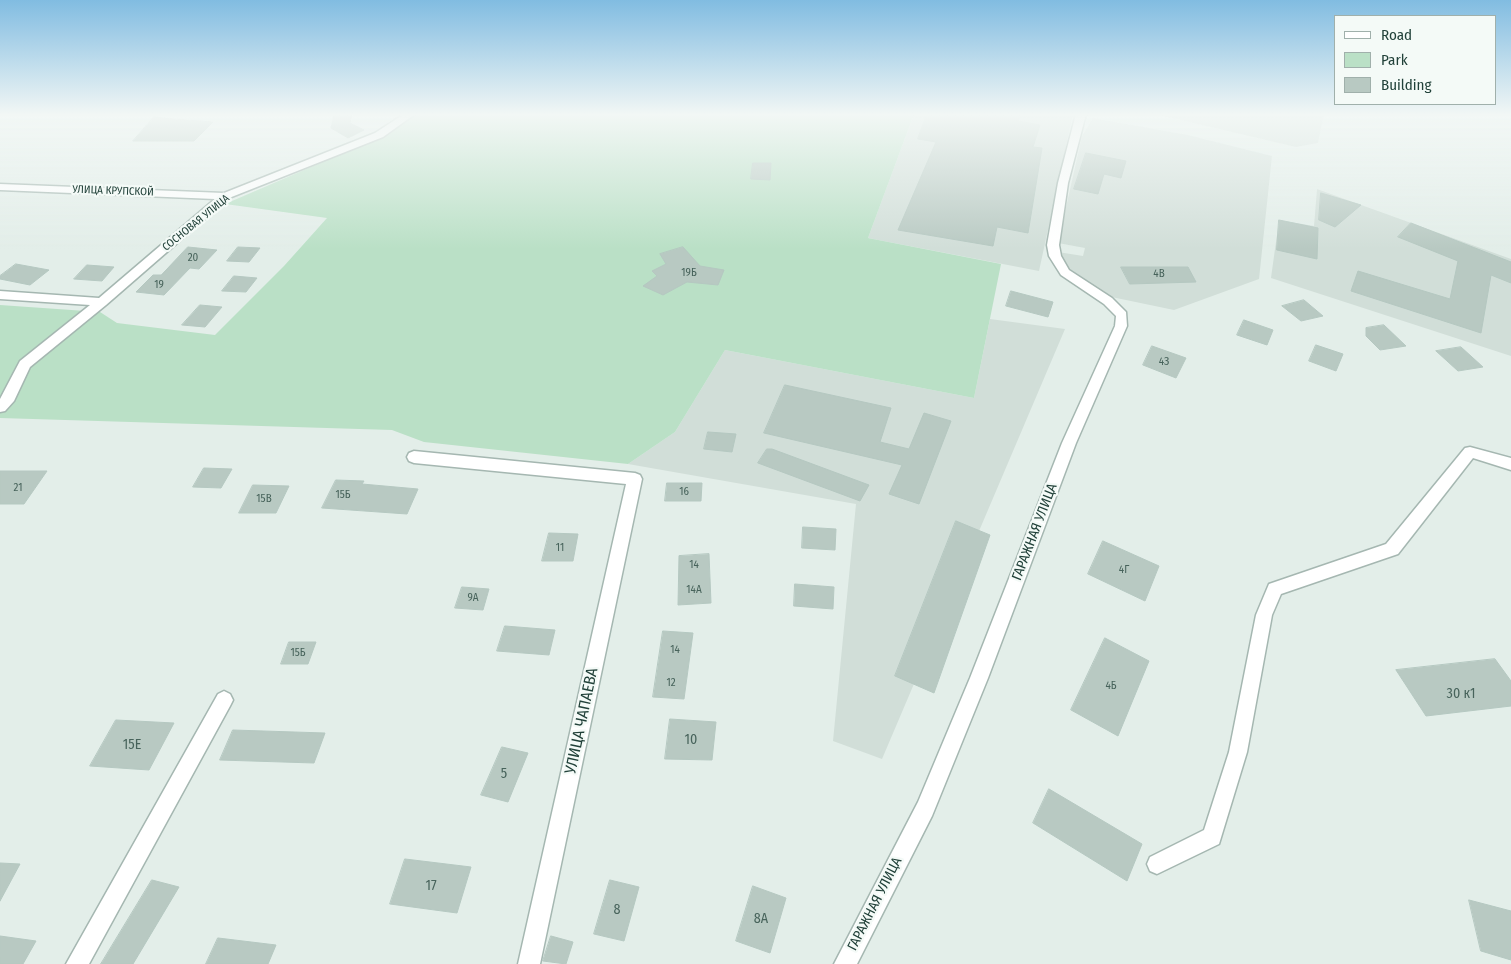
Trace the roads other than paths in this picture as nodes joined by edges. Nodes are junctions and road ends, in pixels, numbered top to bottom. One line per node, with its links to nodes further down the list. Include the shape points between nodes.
1 (318, 159): 4 (street, СОСНОВАЯ УЛИЦА)
2 (1069, 159): 14 (street, ГАРАЖНАЯ УЛИЦА, via 1052,245 1053,255 1067,274 1110,302 1122,315 1120,326 1069,443 925,809)
3 (0, 187): 4 (street, УЛИЦА КРУПСКОЙ)
4 (225, 196): 6 (street, СОСНОВАЯ УЛИЦА)
5 (0, 295): 6 (street)
6 (102, 302): 7 (street, СОСНОВАЯ УЛИЦА, via 25,364 9,398)
7 (0, 407)
8 (414, 457): 13 (street, УЛИЦА ЧАПАЕВА, via 635,479)
9 (1511, 464): 11 (street, via 1470,452 1392,549 1275,589 1264,615 1238,752 1212,837)
10 (224, 700): 12 (street)
11 (1157, 864)
12 (77, 964)
13 (530, 964)
14 (845, 964)

